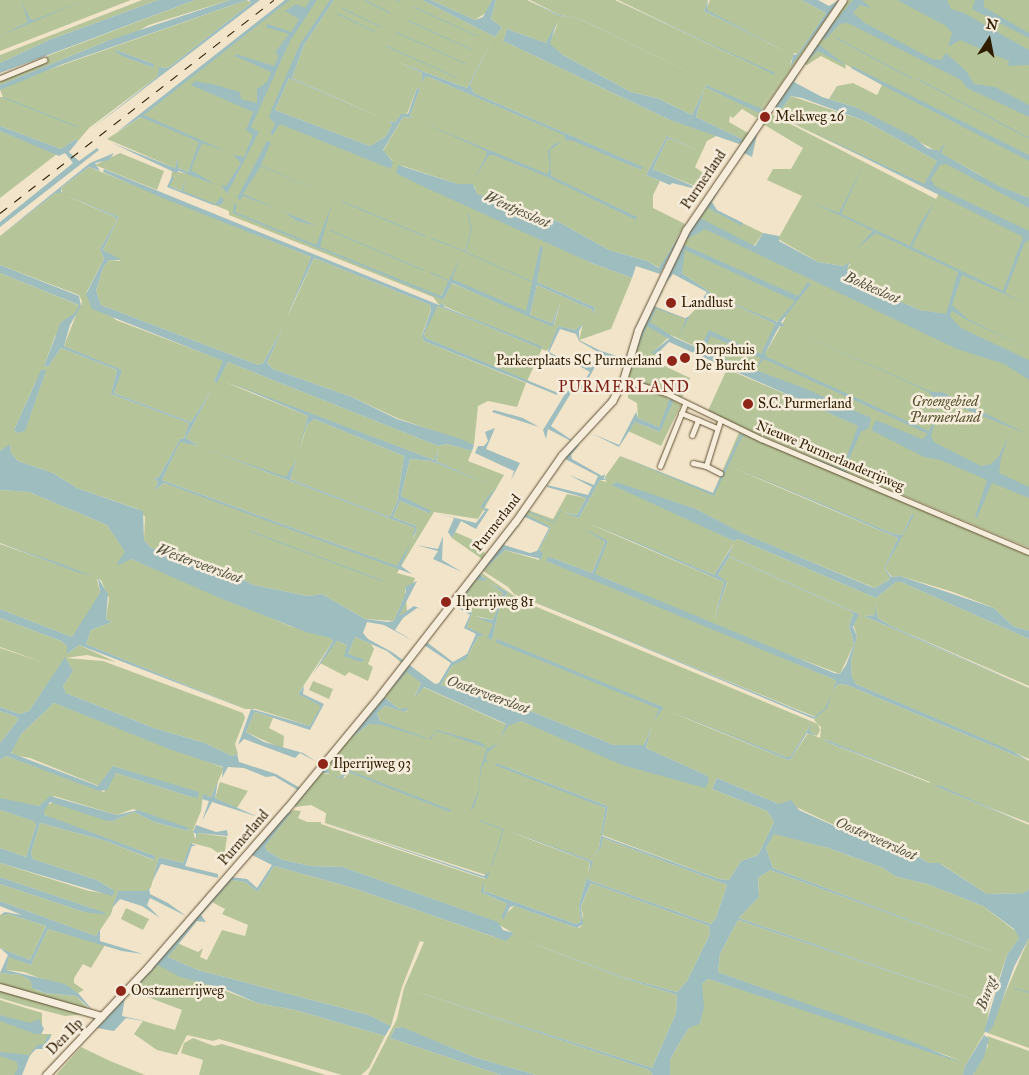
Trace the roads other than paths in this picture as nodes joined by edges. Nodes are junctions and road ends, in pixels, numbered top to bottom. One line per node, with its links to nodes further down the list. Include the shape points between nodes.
1 (843, 0): 4 (street, Purmerland, via 686,230 628,360)
2 (44, 60): 3 (street)
3 (0, 78)
4 (623, 380): 5 (street, Nieuwe Purmerlanderrijweg, via 657,390); 17 (street, Purmerland, via 612,401 574,442 404,664 301,790 206,902)
5 (685, 404): 6 (street); 8 (street, Nieuwe Purmerlanderrijweg)
6 (682, 413): 7 (street); 12 (street)
7 (698, 420): 9 (street); 10 (street)
8 (720, 421): 9 (street); 15 (street, Nieuwe Purmerlanderrijweg)
9 (717, 428): 13 (street)
10 (692, 435)
11 (693, 463): 13 (street)
12 (660, 466)
13 (706, 466): 14 (street)
14 (720, 473)
15 (1029, 552)
16 (0, 987): 17 (street)
17 (102, 1016): 18 (street, Den Ilp)
18 (46, 1075)

